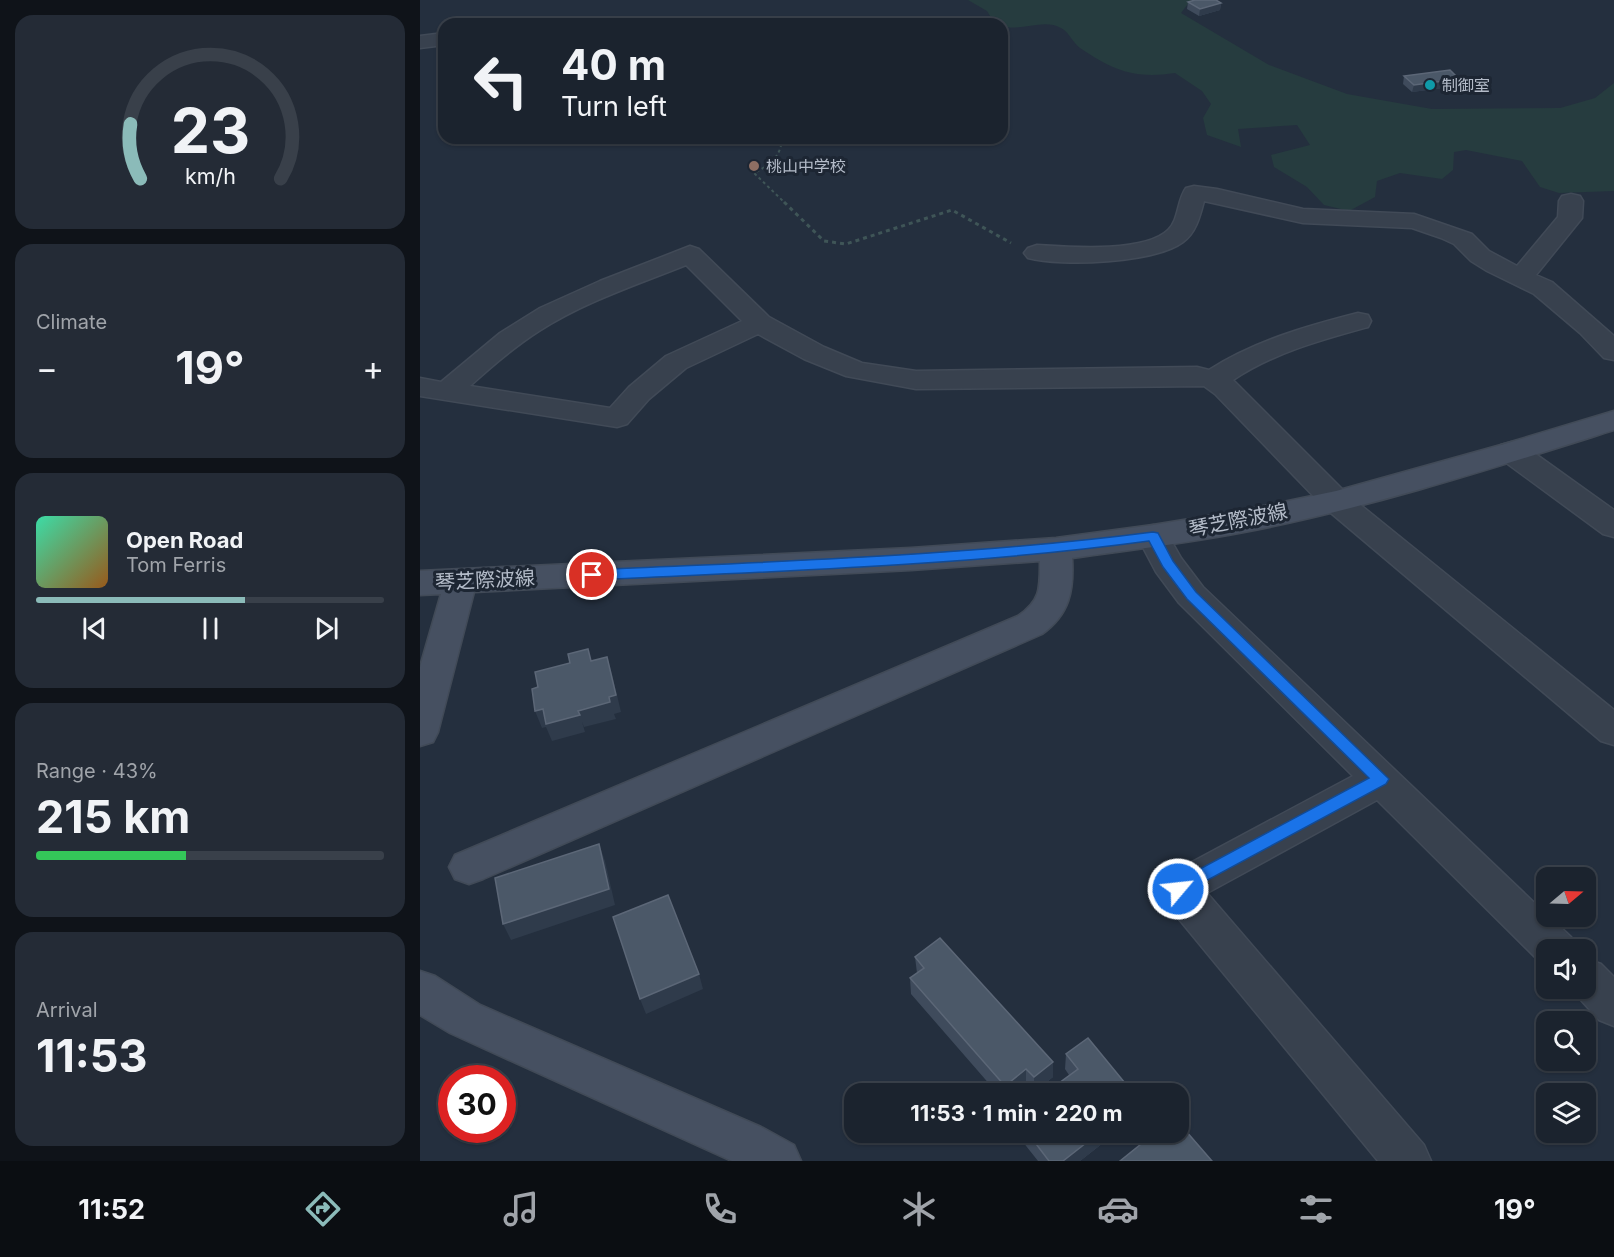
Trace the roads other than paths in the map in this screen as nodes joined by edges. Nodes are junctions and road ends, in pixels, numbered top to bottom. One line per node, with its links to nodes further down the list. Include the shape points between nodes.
1 (438, 40): 2 (street)
2 (420, 41)
3 (1571, 201): 5 (street, via 1570,218)
4 (1037, 253): 5 (street, via 1102,254 1159,244 1174,238 1183,227 1194,193 1303,216 1414,221 1463,239 1480,256)
5 (1521, 277): 8 (street, via 1565,305)
6 (1358, 321): 9 (street, via 1290,341 1234,365)
7 (759, 323): 9 (street, via 814,353 856,370 916,380 1186,376); 11 (street, via 676,362 617,418); 11 (street, via 690,254 530,325)
8 (1614, 352)
9 (1214, 380): 14 (street)
10 (420, 387): 11 (street)
11 (449, 390)
12 (1614, 420): 13 (main road, 琴芝際波線)
13 (1512, 452): 14 (main road, 琴芝際波線); 15 (street)
14 (1336, 501): 16 (main road, 琴芝際波線); 20 (street)
15 (1614, 526)
16 (1153, 536): 17 (main road, 琴芝際波線); 22 (street, via 1191,595)
17 (1056, 549): 18 (main road, 琴芝際波線); 23 (main road, via 1056,598 1044,617 1030,625)
18 (461, 580): 19 (main road, 琴芝際波線); 21 (main road)
19 (420, 583)
20 (1614, 730)
21 (420, 732)
22 (1381, 779): 24 (street); 29 (street, via 1178,889)
23 (469, 867)
24 (1545, 939)
25 (1596, 988): 27 (street)
26 (420, 990): 28 (main road, via 465,1018 746,1143)
27 (1614, 1006)
28 (778, 1161)
29 (1408, 1161)

